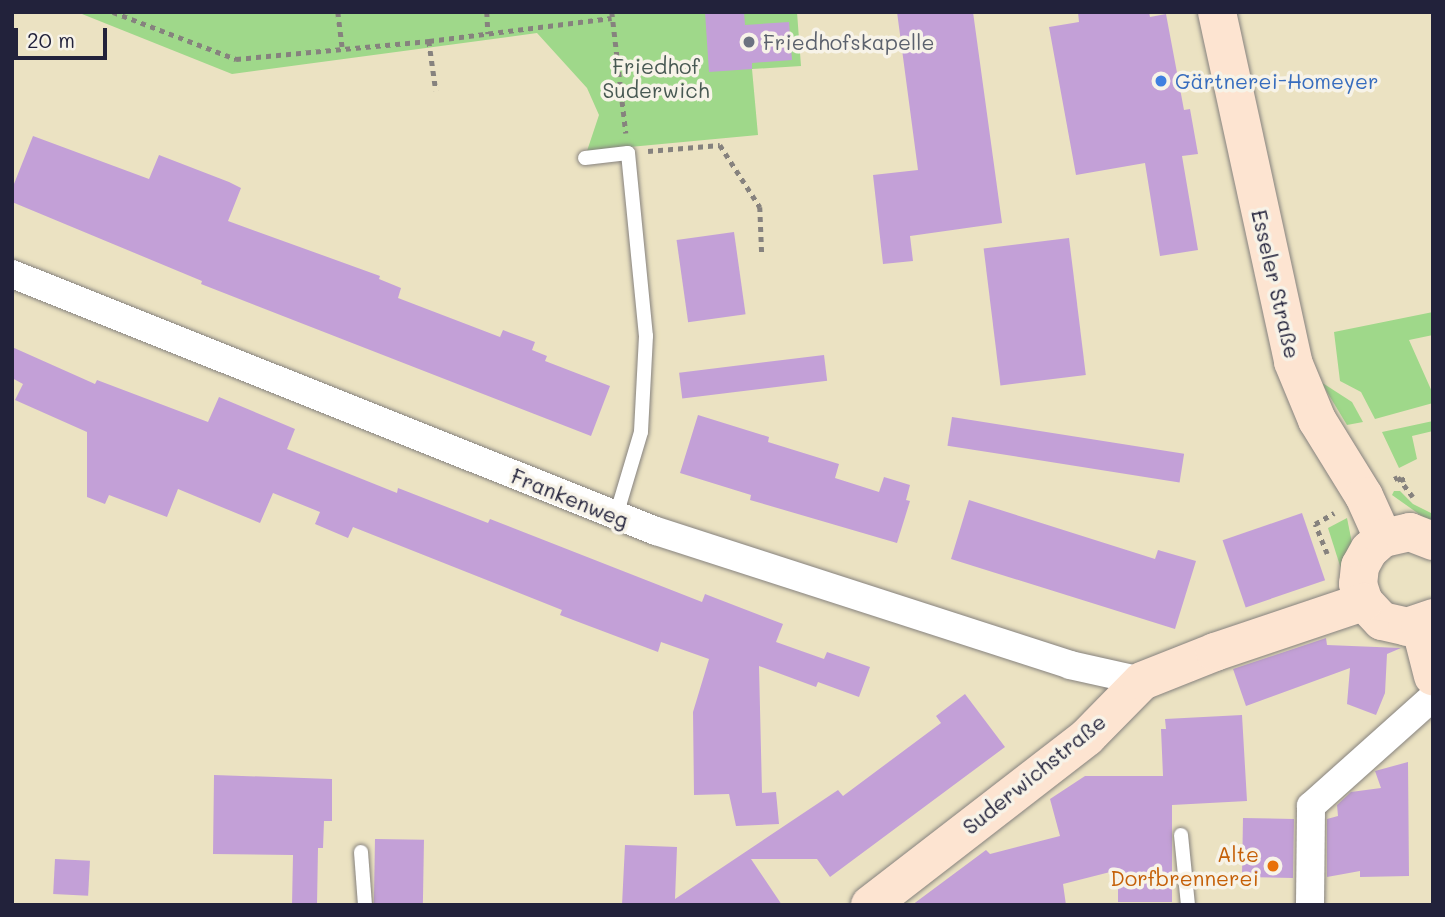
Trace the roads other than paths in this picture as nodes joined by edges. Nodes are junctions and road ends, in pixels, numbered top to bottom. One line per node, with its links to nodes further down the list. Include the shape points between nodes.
1 (1217, 12): 5 (main road, Esseler Straße, via 1293,362 1317,420 1364,496)
2 (585, 158): 4 (lane, via 628,153 646,336 641,432)
3 (12, 274): 4 (street, Frankenweg)
4 (616, 516): 10 (street, Frankenweg, via 1070,665)
5 (1383, 538): 6 (main road, via 1410,532); 7 (main road, via 1368,550 1360,566 1358,584)
6 (1433, 541)
7 (1364, 602): 8 (main road, via 1371,613 1394,626); 10 (main road, Suderwichstraße)
8 (1426, 622): 9 (main road)
9 (1433, 676)
10 (1142, 681): 15 (main road, Suderwichstraße, via 1087,737)
11 (1433, 696): 17 (street, via 1311,806)
12 (1181, 835): 16 (lane)
13 (361, 852): 14 (lane)
14 (365, 905)
15 (870, 905)
16 (1188, 905)
17 (1310, 905)

